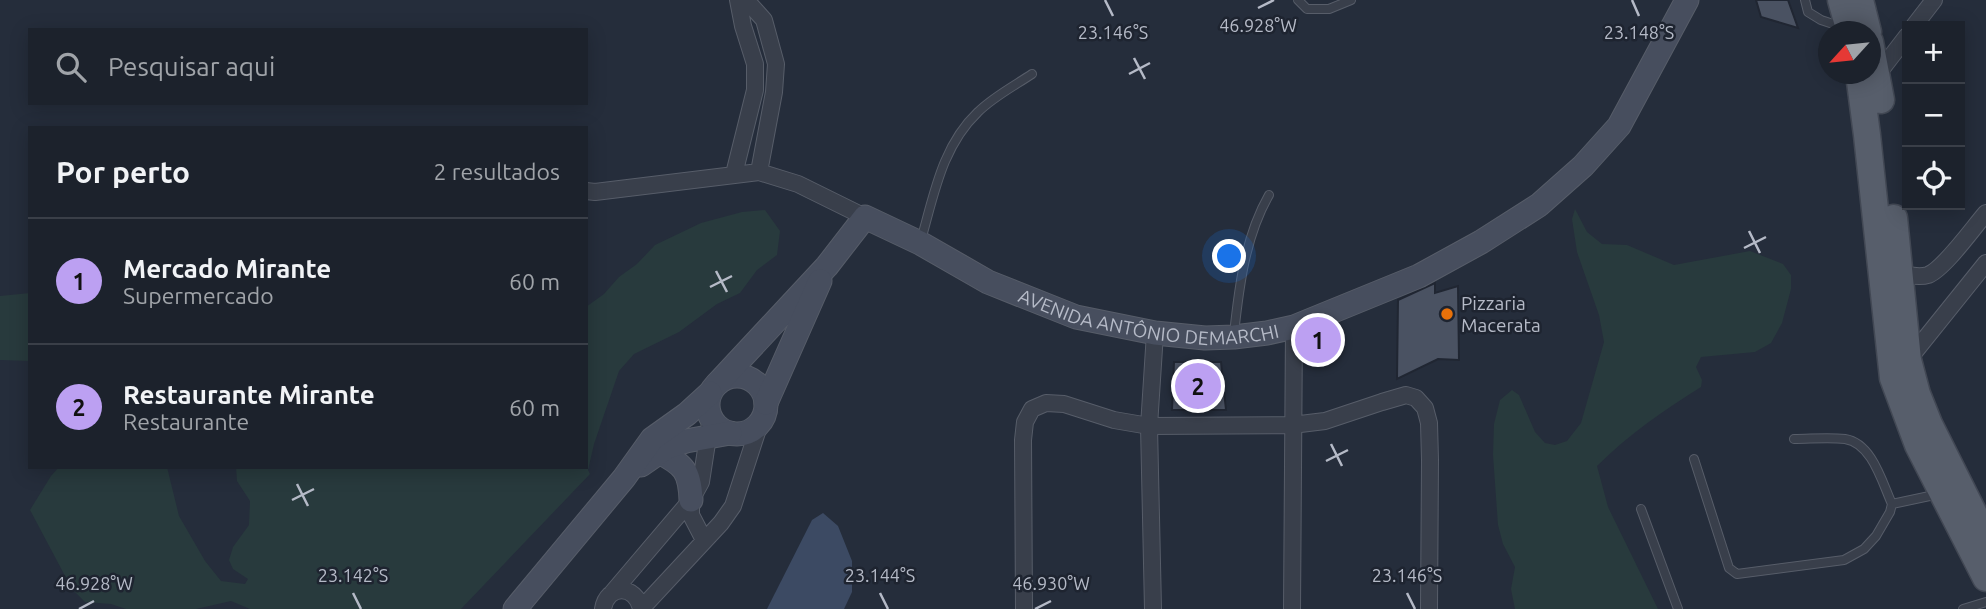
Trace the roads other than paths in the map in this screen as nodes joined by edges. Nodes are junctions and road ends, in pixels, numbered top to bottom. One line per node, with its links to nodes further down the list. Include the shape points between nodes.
1 (738, 0): 20 (street, via 755,64 755,90)
2 (746, 0): 19 (street, via 764,20 776,64)
3 (1298, 0): 4 (lane, via 1307,9 1329,9)
4 (1352, 0)
5 (1687, 0): 29 (street, AVENIDA ANTÔNIO DEMARCHI, via 1619,126 1539,205 1419,276)
6 (1805, 0): 10 (lane, via 1808,12)
7 (1841, 0): 11 (main road)
8 (1860, 0): 12 (main road)
9 (1934, 0): 13 (street)
10 (1824, 21)
11 (1852, 21)
12 (1859, 21)
13 (1918, 21)
14 (1902, 41): 15 (street)
15 (1881, 61)
16 (1032, 74): 25 (lane, via 978,112 953,142)
17 (1868, 84): 42 (main road, via 1867,135 1893,378)
18 (1870, 84): 28 (main road)
19 (759, 172): 20 (street, AVENIDA ANTÔNIO DEMARCHI); 23 (street, AVENIDA ANTÔNIO DEMARCHI, via 798,184)
20 (734, 174): 21 (street, AVENIDA ANTÔNIO DEMARCHI)
21 (588, 191)
22 (1269, 195): 31 (lane, via 1252,233)
23 (865, 217): 25 (street, AVENIDA ANTÔNIO DEMARCHI); 27 (street)
24 (1983, 224): 28 (street, via 1927,276)
25 (920, 243): 30 (street, AVENIDA ANTÔNIO DEMARCHI, via 988,282 1076,317)
26 (1986, 263): 32 (street)
27 (827, 266): 33 (street); 34 (street)
28 (1900, 274): 32 (main road)
29 (1294, 327): 31 (street, AVENIDA ANTÔNIO DEMARCHI); 35 (street)
30 (1155, 333): 31 (street, AVENIDA ANTÔNIO DEMARCHI); 36 (street)
31 (1234, 337)
32 (1908, 360): 46 (main road, via 1929,424)
33 (714, 388): 34 (street, via 727,377 749,378 764,393); 37 (street, via 708,405); 41 (street, via 652,439)
34 (763, 413): 37 (street, via 751,430 741,434); 47 (street, via 733,506)
35 (1292, 425): 36 (street); 55 (street); 56 (street, via 1325,421 1406,395 1424,408 1430,460)
36 (1149, 426): 53 (street, via 1064,404 1046,403 1032,409 1023,440); 54 (street)
37 (716, 430): 39 (street); 43 (street)
38 (1794, 439): 44 (lane, via 1847,439 1860,447 1870,456)
39 (659, 452): 41 (street); 43 (street, via 685,469)
40 (1693, 459): 44 (lane, via 1729,568 1737,574 1844,560 1876,536)
41 (624, 478): 52 (street)
42 (1942, 494): 44 (lane); 48 (main road)
43 (691, 500): 47 (street, via 691,515); 50 (street)
44 (1892, 504)
45 (1641, 509): 57 (lane)
46 (1986, 538)
47 (704, 540): 51 (street)
48 (1986, 578)
49 (1986, 602): 58 (lane)
50 (605, 604): 51 (street, via 620,590 628,590)
51 (641, 608)
52 (515, 609)
53 (1024, 609)
54 (1153, 609)
55 (1292, 609)
56 (1429, 609)
57 (1678, 609)
58 (1967, 609)

